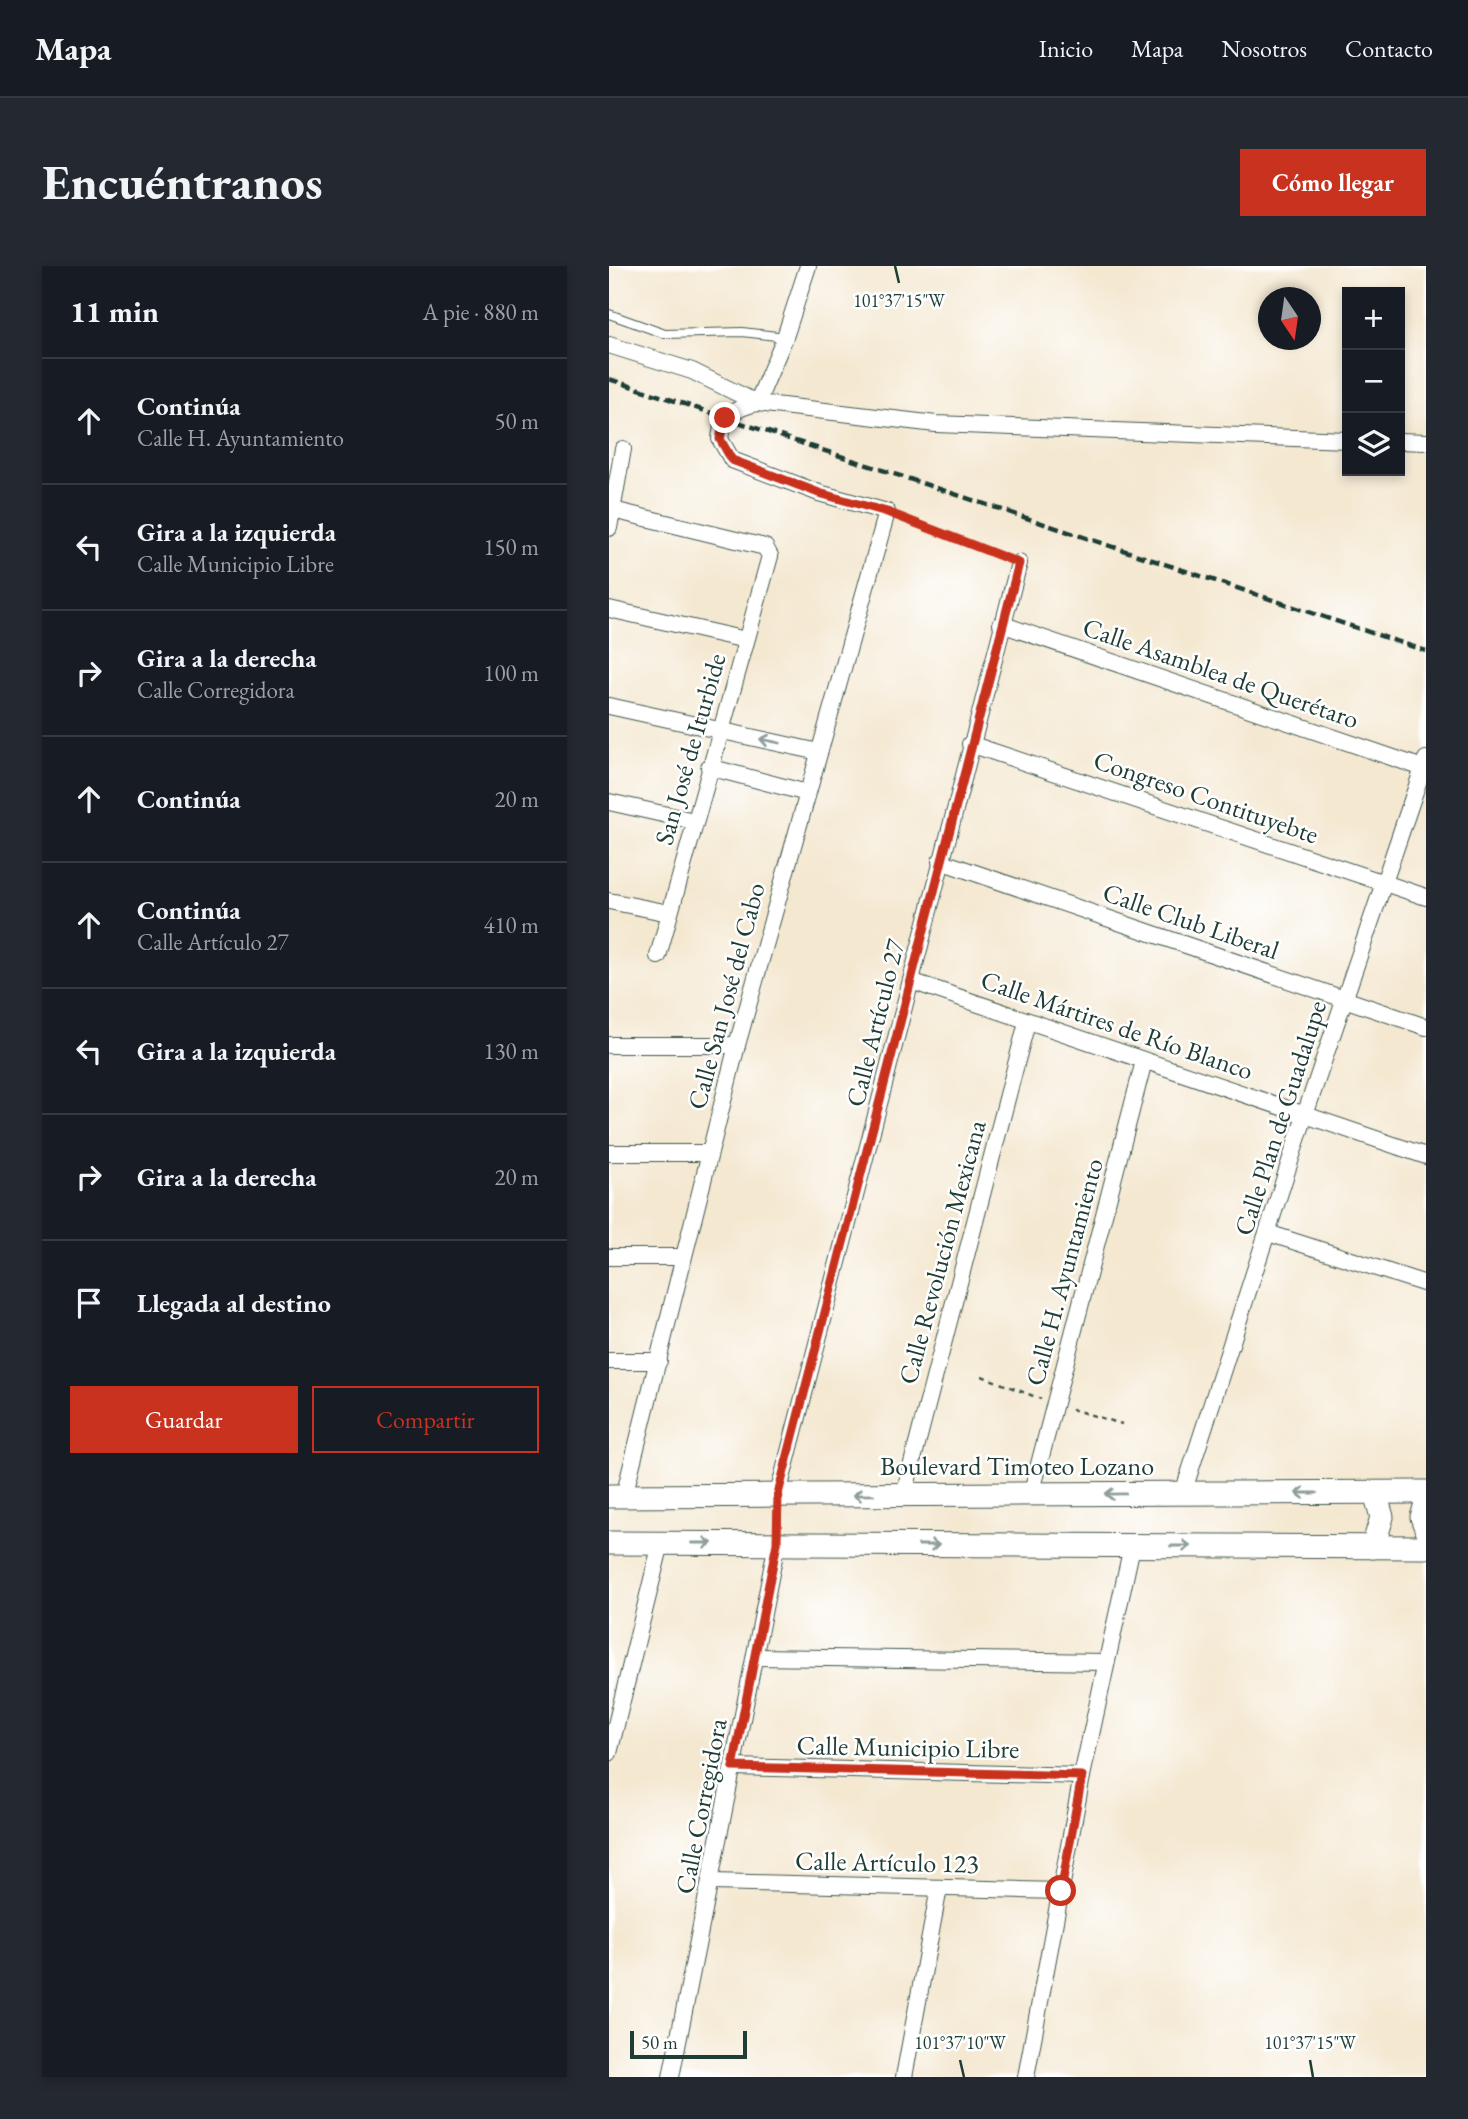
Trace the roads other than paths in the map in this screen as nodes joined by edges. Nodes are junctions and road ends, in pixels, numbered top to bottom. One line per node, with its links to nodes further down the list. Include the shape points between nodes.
1 (808, 266): 3 (street)
2 (609, 314): 3 (lane, via 665,334 742,332)
3 (785, 337): 5 (street)
4 (609, 345): 5 (street, via 692,371)
5 (757, 402): 6 (street, via 936,424); 19 (street, Calle San José del Cabo, via 739,407 721,427 720,439 732,460 819,493 887,512)
6 (1342, 440)
7 (1405, 441): 8 (street)
8 (1426, 442)
9 (623, 450): 10 (street)
10 (613, 510): 11 (street); 15 (street, San José de Iturbide, via 765,547 770,556)
11 (609, 528)
12 (1019, 563): 14 (street, Calle Artículo 27)
13 (609, 609): 15 (street)
14 (1001, 624): 18 (street, Calle Artículo 27); 20 (street, Calle Asamblea de Querétaro)
15 (746, 640): 17 (street, San José de Iturbide)
16 (609, 706): 17 (street)
17 (720, 731): 19 (street, one-way to 17); 21 (street, San José de Iturbide)
18 (970, 744): 25 (street, Calle Artículo 27); 26 (street, Congreso Contituyebte)
19 (820, 752): 22 (street, Calle San José del Cabo)
20 (1425, 765): 26 (street, Calle Plan de Guadalupe)
21 (709, 767): 22 (street); 24 (street, San José de Iturbide)
22 (807, 793): 36 (street, Calle San José del Cabo)
23 (609, 802): 24 (street)
24 (694, 821): 29 (street, San José de Iturbide)
25 (940, 861): 31 (street, Calle Artículo 27); 32 (street, Calle Club Liberal)
26 (1384, 883): 27 (street, Congreso Contituyebte); 32 (street, Calle Plan de Guadalupe)
27 (1426, 897)
28 (609, 901): 29 (street)
29 (669, 913): 30 (street, San José de Iturbide)
30 (658, 956)
31 (911, 981): 33 (street, Calle Mártires de Río Blanco); 51 (street, Calle Artículo 27)
32 (1345, 1000): 34 (street, Calle Club Liberal); 38 (street, Calle Plan de Guadalupe)
33 (1027, 1023): 37 (street, Calle Mártires de Río Blanco); 52 (street, Calle Revolución Mexicana)
34 (1426, 1027)
35 (609, 1045): 36 (street)
36 (737, 1045): 40 (street, Calle San José del Cabo)
37 (1144, 1061): 38 (street, Calle Mártires de Río Blanco); 53 (street, Calle H. Ayuntamiento)
38 (1305, 1115): 41 (street, Calle Mártires de Río Blanco); 42 (street, Calle Plan de Guadalupe)
39 (609, 1153): 40 (street)
40 (709, 1153): 43 (street, Calle San José del Cabo)
41 (1426, 1156)
42 (1268, 1233): 45 (street); 49 (street, Calle Plan de Guadalupe)
43 (682, 1256): 44 (street); 47 (street, Calle San José del Cabo)
44 (609, 1257)
45 (1426, 1284)
46 (609, 1361): 47 (street)
47 (659, 1361): 54 (street, Calle San José del Cabo)
48 (1426, 1492): 50 (main road, Boulevard Timoteo Lozano)
49 (1183, 1493): 50 (main road, Boulevard Timoteo Lozano, one-way to 49); 53 (main road, Boulevard Timoteo Lozano, one-way to 53)
50 (1375, 1493): 61 (main road, via 1382,1517)
51 (778, 1494): 52 (main road, Boulevard Timoteo Lozano, one-way to 51); 54 (main road, Boulevard Timoteo Lozano)
52 (904, 1494): 53 (main road, Boulevard Timoteo Lozano)
53 (1031, 1495)
54 (617, 1496)
55 (1426, 1504): 56 (main road)
56 (1426, 1528)
57 (777, 1543): 59 (main road, one-way to 57); 60 (main road, one-way to 60); 63 (street, Calle Corregidora)
58 (609, 1544): 59 (main road)
59 (661, 1544): 65 (street)
60 (1132, 1546): 61 (main road, one-way to 61); 64 (street)
61 (1373, 1547): 62 (main road)
62 (1426, 1547)
63 (755, 1657): 64 (street); 66 (street, Calle Corregidora)
64 (1106, 1662): 67 (street)
65 (609, 1753)
66 (733, 1767): 67 (street, Calle Municipio Libre); 68 (street, Calle Corregidora)
67 (1082, 1776): 70 (street)
68 (712, 1882): 69 (street, Calle Artículo 123); 71 (street, Calle Corregidora)
69 (939, 1888): 70 (street, Calle Artículo 123); 72 (street)
70 (1061, 1891): 73 (street)
71 (671, 2077)
72 (904, 2077)
73 (1026, 2077)

